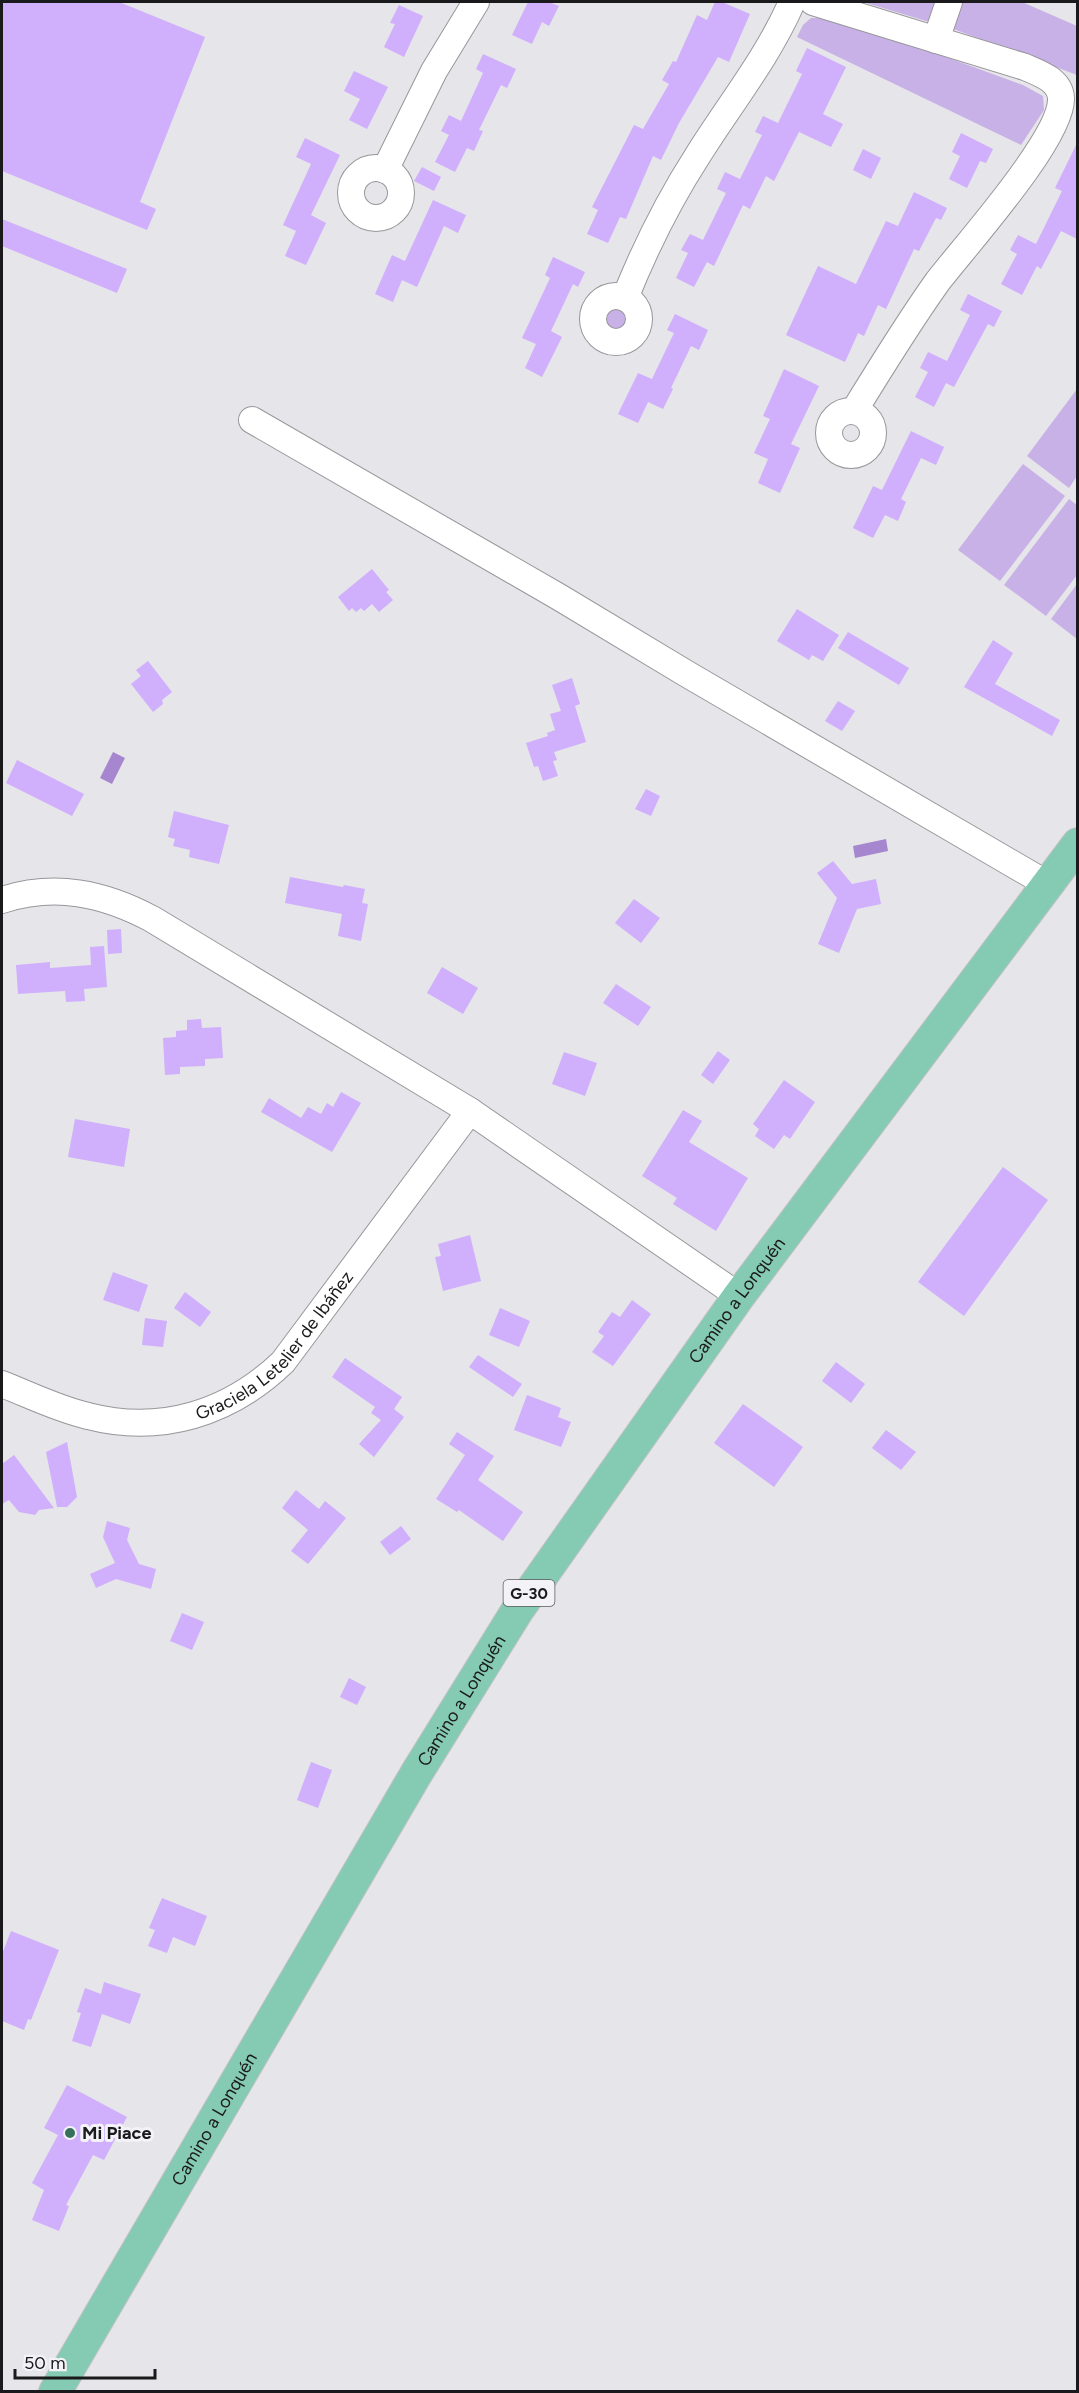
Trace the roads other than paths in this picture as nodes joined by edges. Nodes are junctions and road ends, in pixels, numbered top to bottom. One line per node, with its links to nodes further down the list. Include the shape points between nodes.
1 (476, 2): 6 (street, via 434,71)
2 (792, 2): 7 (street, via 769,47 674,194)
3 (813, 2): 5 (street)
4 (948, 2): 5 (street)
5 (936, 40): 8 (street, via 1046,77 1060,92 1060,110 1036,153 910,320)
6 (385, 170)
7 (625, 298)
8 (854, 411)
9 (252, 420): 11 (street)
10 (1077, 844): 11 (main road, Camino a Lonquén / G-30)
11 (1047, 884): 14 (main road, Camino a Lonquén / G-30)
12 (2, 900): 13 (street, via 29,892 64,890 129,907)
13 (470, 1111): 14 (street); 15 (street, Graciela Letelier de Ibáñez, via 284,1362 238,1398 178,1420 132,1423 71,1412)
14 (739, 1296): 16 (main road, Camino a Lonquén / G-30, via 505,1630 416,1774)
15 (2, 1384)
16 (55, 2391)

